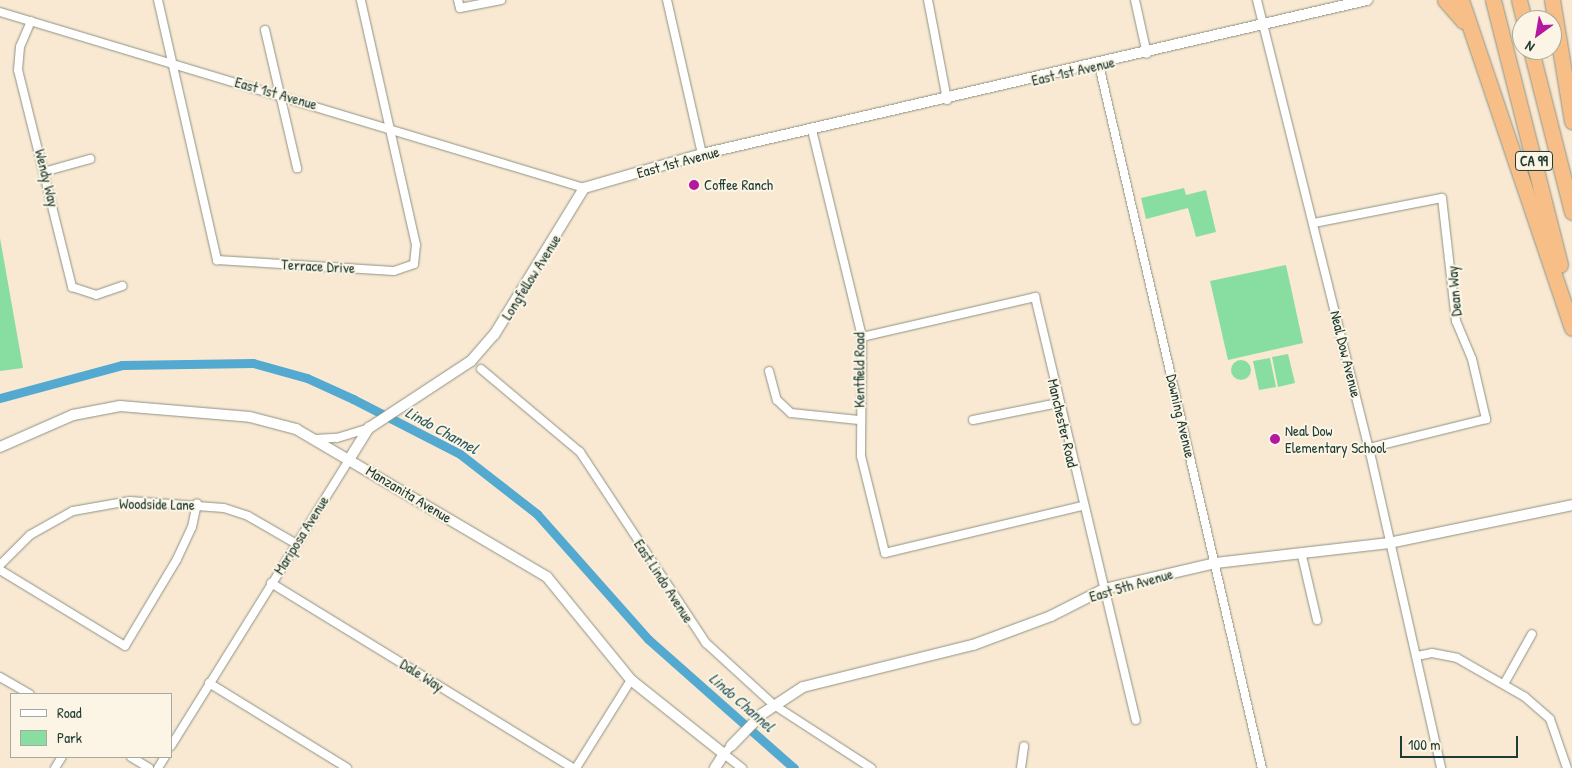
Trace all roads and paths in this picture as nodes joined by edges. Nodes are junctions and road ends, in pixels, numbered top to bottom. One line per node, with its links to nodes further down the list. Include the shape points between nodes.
1 (158, 0): 21 (street, Terrace Drive)
2 (361, 0): 26 (street, Terrace Drive)
3 (458, 0): 4 (street, via 460,8)
4 (501, 0)
5 (667, 0): 28 (street)
6 (928, 0): 24 (street)
7 (1135, 0): 19 (street)
8 (1257, 0): 16 (street, Neal Dow Avenue)
9 (1367, 0): 16 (street, East 1st Avenue)
10 (1445, 0): 18 (highway, via 1458,12)
11 (1461, 0): 18 (highway)
12 (1552, 0): 25 (highway)
13 (1494, 4): 36 (highway, CA 99)
14 (0, 12): 15 (street, East 1st Avenue)
15 (31, 21): 21 (street, East 1st Avenue); 31 (street, Wendy Way, via 20,47 18,70)
16 (1264, 25): 19 (street, East 1st Avenue); 34 (street, Neal Dow Avenue)
17 (265, 30): 23 (street)
18 (1470, 35): 37 (highway, via 1526,182)
19 (1147, 54): 22 (street, East 1st Avenue)
20 (1534, 60): 33 (highway, CA 99)
21 (175, 64): 23 (street, East 1st Avenue); 26 (street, Terrace Drive, via 217,260 394,271 414,264 416,245)
22 (1099, 65): 24 (street, East 1st Avenue); 56 (street, Downing Avenue)
23 (278, 92): 26 (street, East 1st Avenue); 30 (street, via 288,116)
24 (947, 100): 27 (street, East 1st Avenue)
25 (1572, 121)
26 (389, 127): 32 (street, East 1st Avenue)
27 (812, 130): 28 (street, East 1st Avenue); 38 (street, Kentfield Road)
28 (702, 154): 32 (street, East 1st Avenue)
29 (90, 159): 31 (street)
30 (297, 168)
31 (47, 171): 35 (street, Wendy Way, via 72,287 96,295)
32 (584, 188): 39 (street, Longfellow Avenue, via 494,335)
33 (1572, 212)
34 (1314, 223): 48 (street, Neal Dow Avenue); 48 (street, Dean Way, via 1442,198 1456,321 1472,359 1486,419)
35 (122, 286)
36 (1572, 313)
37 (1572, 328)
38 (862, 337): 42 (street, Manchester Road, via 1036,297); 43 (street, Kentfield Road)
39 (471, 362): 45 (street, Mariposa Avenue)
40 (481, 370): 69 (street, East Lindo Avenue, via 580,452 706,643)
41 (770, 371): 43 (street, via 777,400 791,413)
42 (1058, 403): 44 (street); 52 (street, Manchester Road)
43 (859, 420): 52 (street, Kentfield Road, via 865,476 885,552)
44 (973, 420)
45 (369, 428): 46 (street, via 338,438); 49 (street, Mariposa Avenue)
46 (315, 439): 47 (street, Manzanita Avenue, via 250,417 120,406 73,415); 49 (street, Manzanita Avenue)
47 (0, 447)
48 (1369, 448): 54 (street, Neal Dow Avenue)
49 (350, 458): 53 (street, Mariposa Avenue); 65 (street, Manzanita Avenue, via 547,576)
50 (196, 504): 53 (street, Woodside Lane, via 248,516); 57 (street, Woodside Lane, via 130,501 73,512 30,535); 58 (street, via 177,559 125,646)
51 (1572, 505): 54 (street, East 5th Avenue)
52 (1082, 506): 60 (street, Manchester Road)
53 (295, 543): 59 (street, Mariposa Avenue)
54 (1389, 543): 55 (street, East 5th Avenue); 63 (street, Neal Dow Avenue)
55 (1302, 556): 56 (street, East 5th Avenue); 61 (street)
56 (1216, 563): 60 (street, East 5th Avenue); 82 (street, Downing Avenue)
57 (0, 565)
58 (0, 570)
59 (271, 583): 66 (street, Mariposa Avenue); 77 (street, Dale Way)
60 (1104, 589): 69 (street, East 5th Avenue, via 1014,631 824,679); 70 (street, Manchester Road)
61 (1317, 620)
62 (1532, 634): 67 (street)
63 (1417, 656): 67 (street, via 1432,653 1457,658); 83 (street, Neal Dow Avenue)
64 (0, 677): 68 (street)
65 (632, 680): 73 (street, Manzanita Avenue); 77 (street)
66 (209, 683): 71 (street, Mariposa Avenue); 76 (street)
67 (1504, 684): 84 (street, via 1550,719)
68 (27, 693)
69 (774, 705): 73 (street, East 5th Avenue); 80 (street, East Lindo Avenue)
70 (1136, 720)
71 (172, 744)
72 (1024, 746): 81 (street)
73 (727, 750): 78 (street, East 5th Avenue); 79 (street, Manzanita Avenue)
74 (133, 758): 75 (street)
75 (149, 768)
76 (347, 768)
77 (574, 768)
78 (715, 768)
79 (742, 768)
80 (871, 768)
81 (1021, 768)
82 (1262, 768)
83 (1441, 768)
84 (1567, 768)

